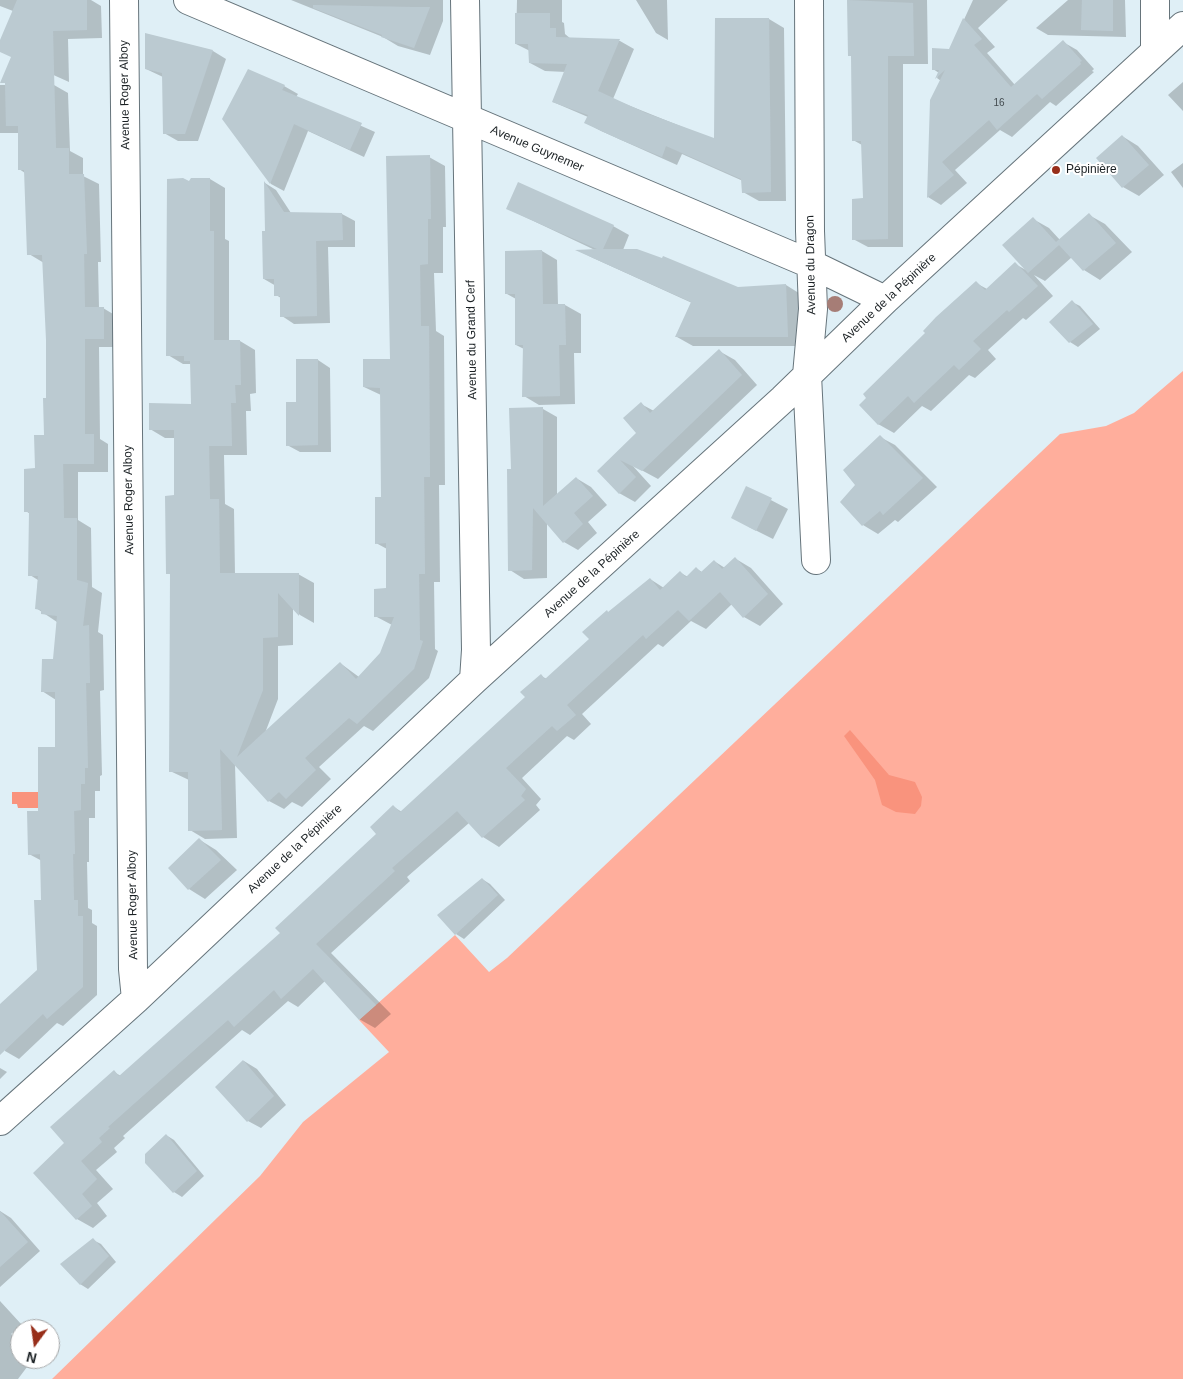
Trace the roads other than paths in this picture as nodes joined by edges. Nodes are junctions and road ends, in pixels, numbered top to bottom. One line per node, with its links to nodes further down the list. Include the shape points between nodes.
1 (124, 0): 14 (street, Avenue Roger Alboy, via 133,959)
2 (188, 0): 8 (street, Avenue Guynemer)
3 (465, 0): 8 (street, Avenue du Grand Cerf)
4 (809, 0): 9 (street, Avenue du Dragon)
5 (1155, 0): 7 (street)
6 (1183, 26): 7 (street, Avenue de la Pépinière)
7 (1155, 51): 10 (street, Avenue de la Pépinière)
8 (468, 120): 9 (street, Avenue Guynemer); 13 (street, Avenue du Grand Cerf)
9 (813, 265): 10 (street, Avenue Guynemer); 11 (street, Avenue du Dragon)
10 (885, 300): 11 (street, Avenue de la Pépinière)
11 (807, 375): 12 (street, Avenue du Dragon); 13 (street, Avenue de la Pépinière)
12 (816, 560)
13 (474, 680): 14 (street, Avenue de la Pépinière)
14 (136, 999): 15 (street, Avenue de la Pépinière)
15 (0, 1121)

